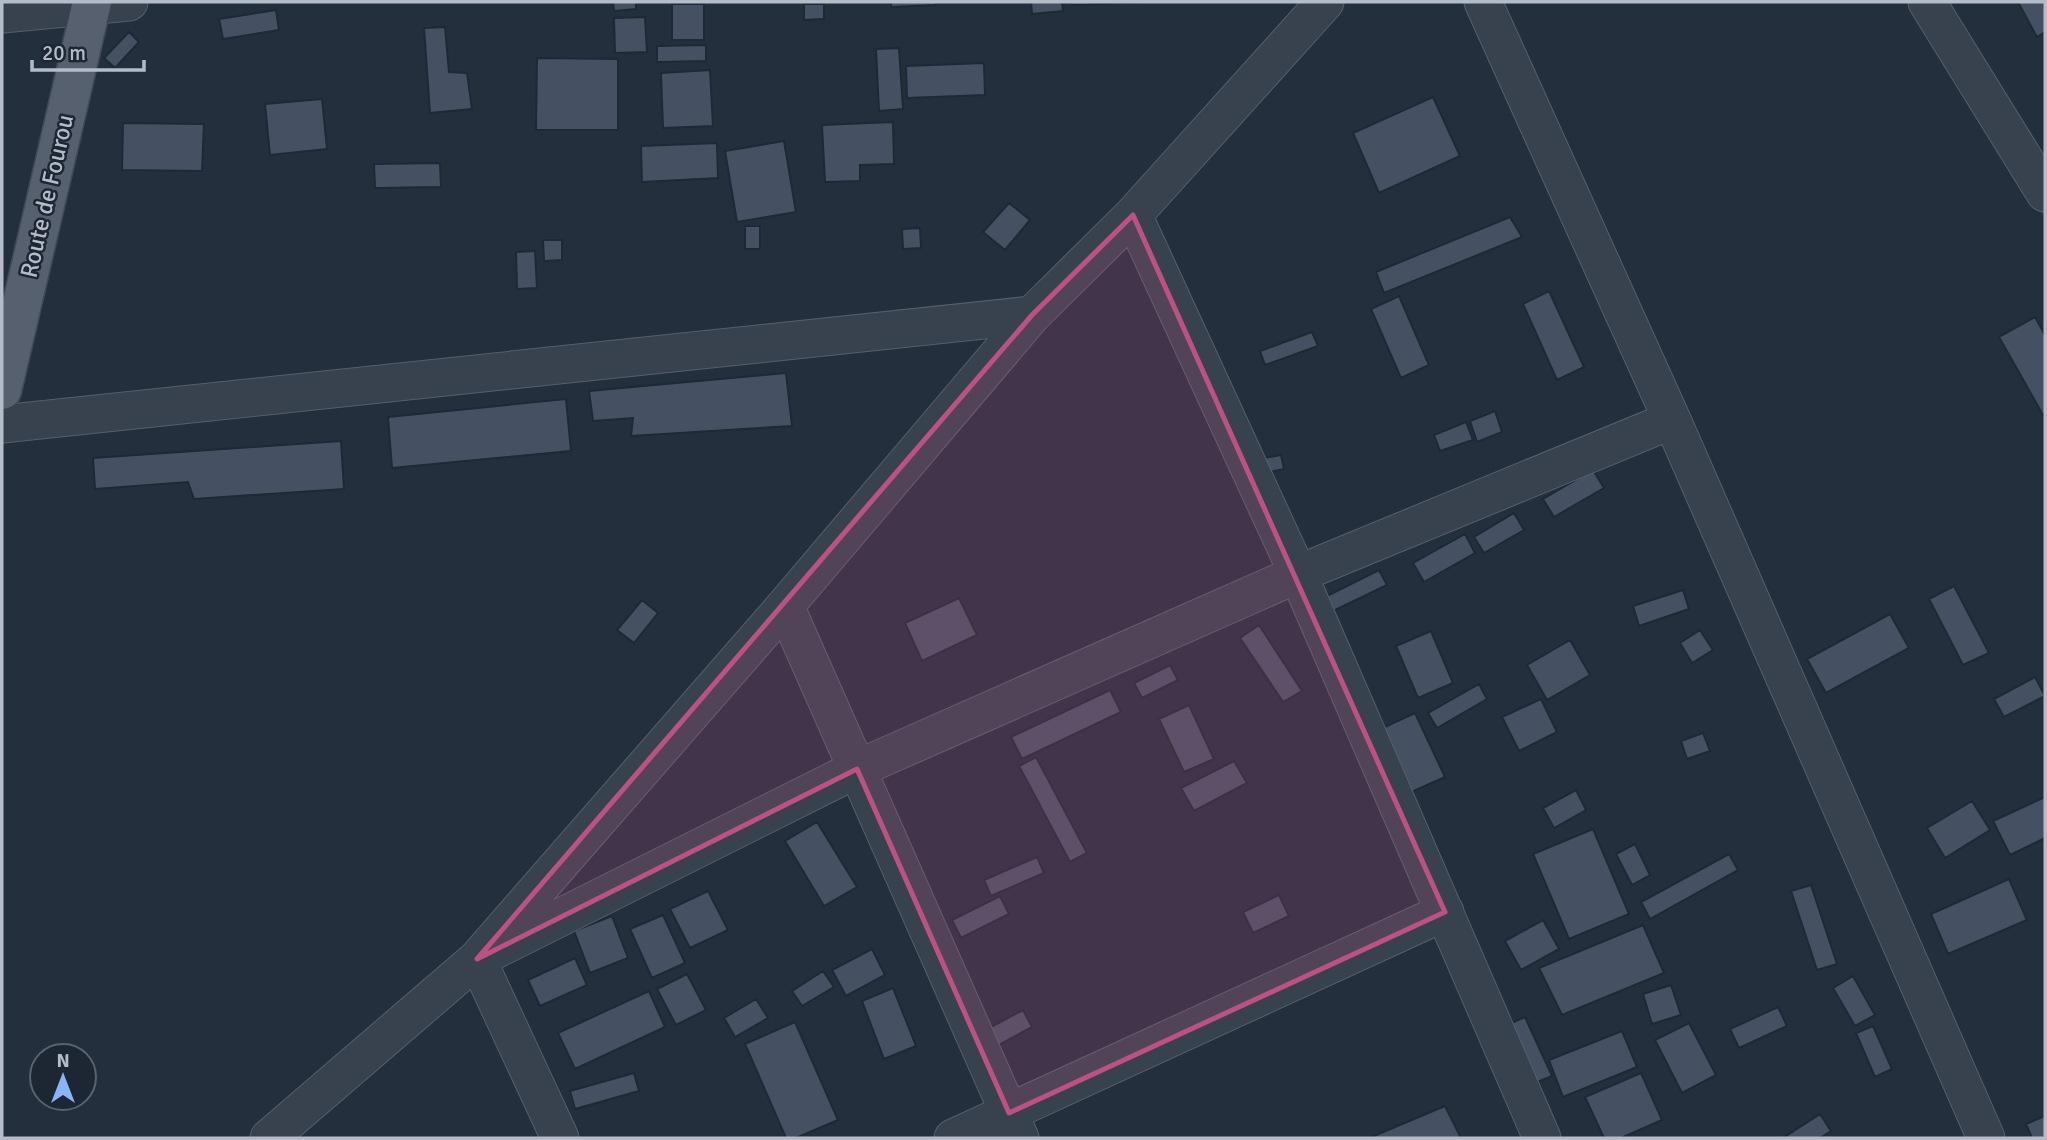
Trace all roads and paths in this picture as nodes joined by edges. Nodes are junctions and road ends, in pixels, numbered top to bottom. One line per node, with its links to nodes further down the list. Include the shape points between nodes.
1 (129, 2): 5 (street)
2 (1325, 2): 8 (street)
3 (1483, 2): 11 (street)
4 (1927, 2): 7 (street)
5 (92, 3): 6 (street); 10 (main road, Route de Fourou)
6 (2, 14)
7 (2045, 193)
8 (1133, 215): 9 (street); 13 (street)
9 (1031, 316): 12 (street); 14 (street)
10 (2, 390)
11 (1672, 420): 13 (street); 19 (street)
12 (2, 425)
13 (1298, 574): 15 (street); 16 (street)
14 (785, 606): 15 (street); 17 (street)
15 (857, 769): 17 (street); 18 (street)
16 (1445, 912): 18 (street); 23 (street)
17 (477, 959): 20 (street); 21 (street)
18 (1015, 1126): 22 (street)
19 (1973, 1134)
20 (270, 1138)
21 (560, 1138)
22 (953, 1138)
23 (1542, 1138)

